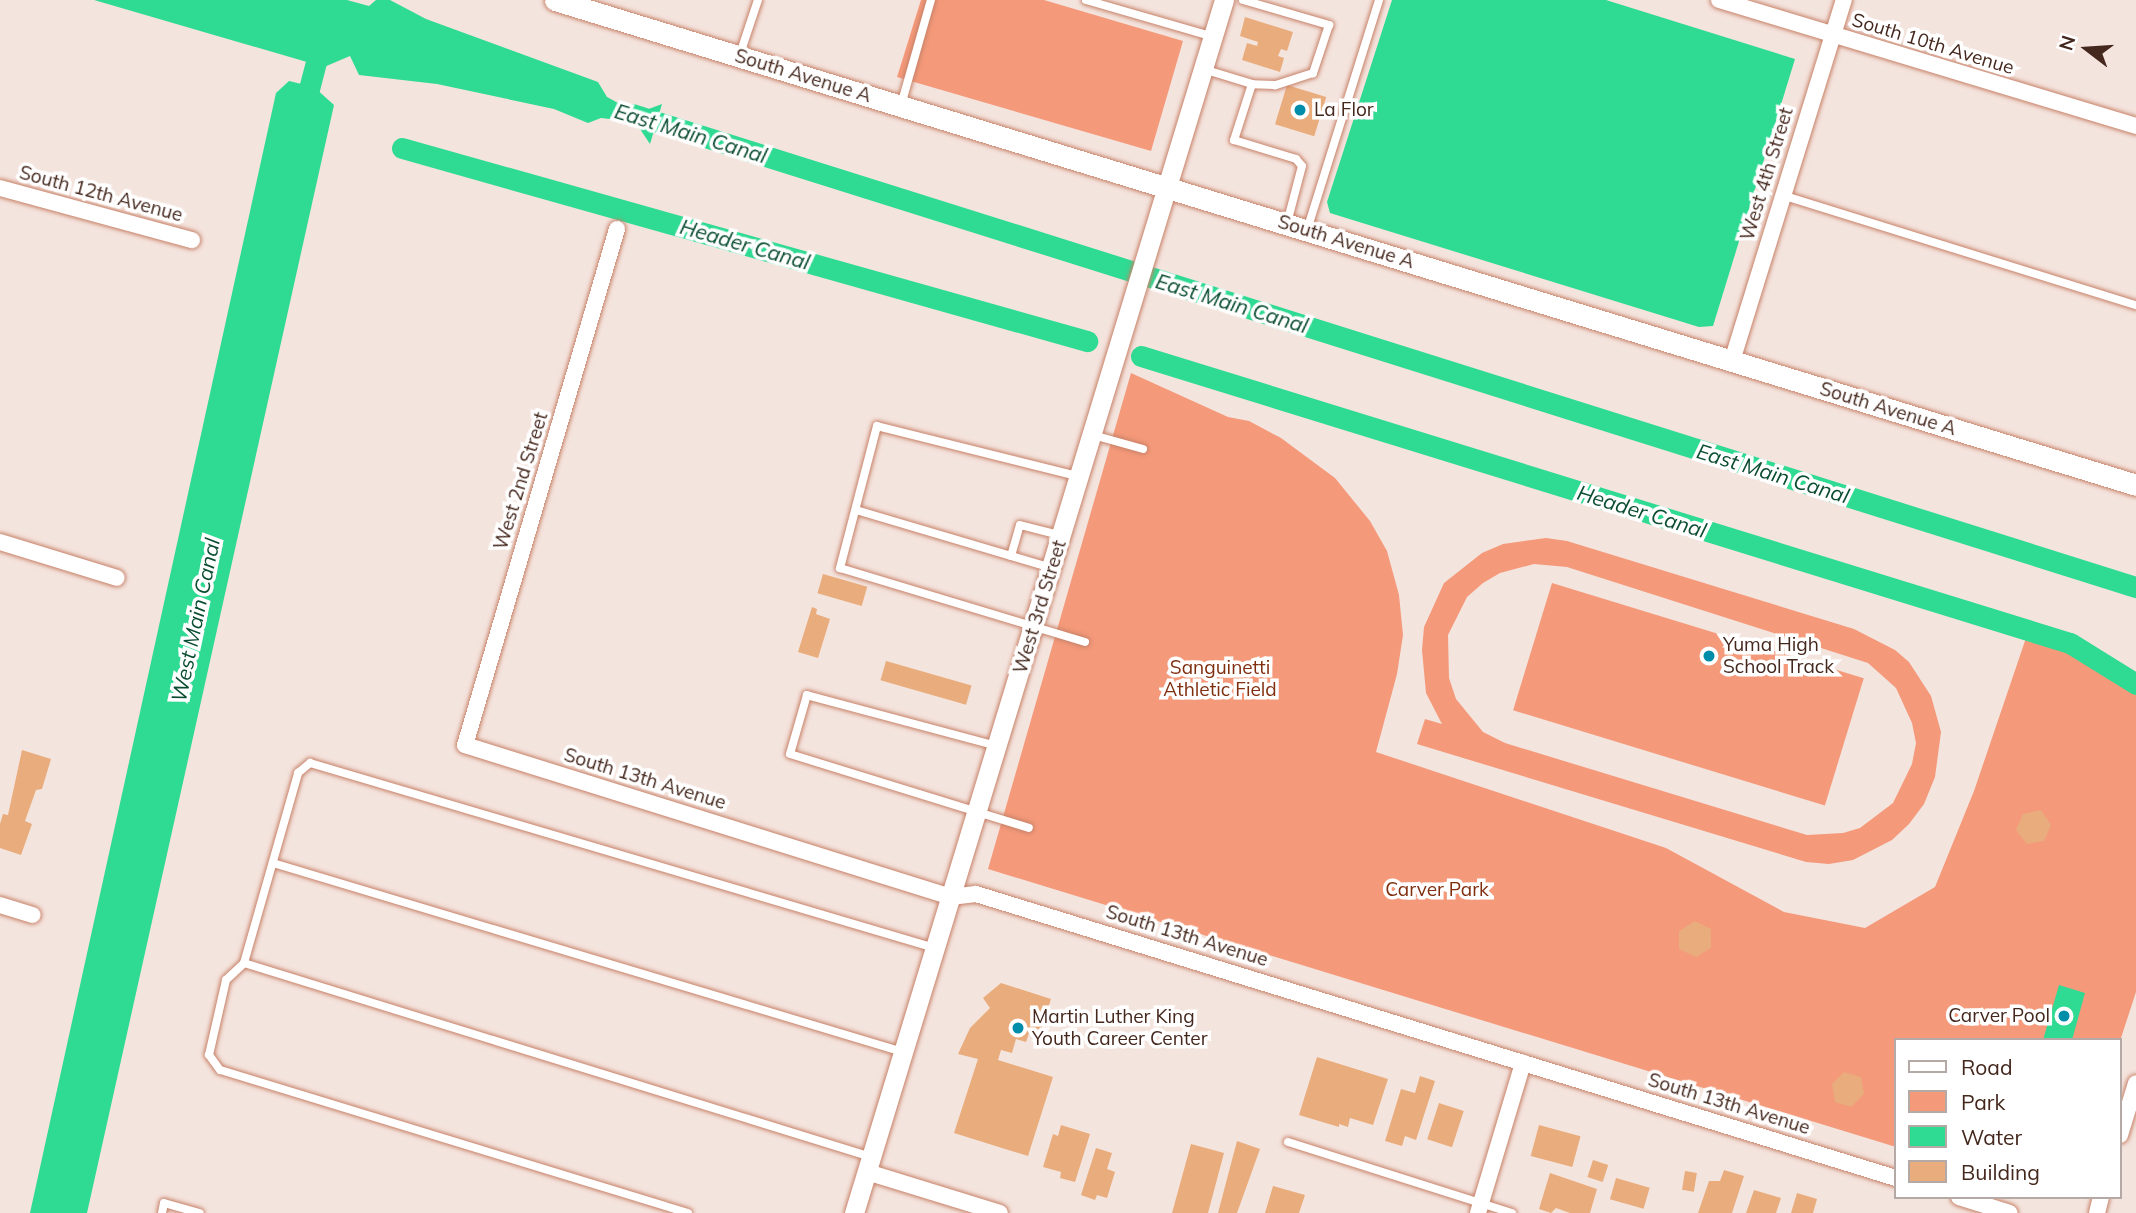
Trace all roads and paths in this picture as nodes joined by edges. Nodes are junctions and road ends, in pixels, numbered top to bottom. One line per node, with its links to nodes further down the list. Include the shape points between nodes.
1 (555, 0): 10 (main road, South Avenue A)
2 (758, 0): 13 (lane)
3 (931, 0): 16 (lane)
4 (1086, 0): 11 (lane)
5 (1224, 0): 11 (street, West 3rd Street)
6 (1243, 0): 15 (lane, via 1329,25 1313,73 1275,85)
7 (1379, 0): 23 (lane)
8 (1719, 0): 12 (street, South 10th Avenue)
9 (1844, 0): 12 (street, West 4th Street)
10 (597, 6): 13 (main road, South Avenue A)
11 (1213, 36): 14 (street, West 3rd Street)
12 (1833, 36): 17 (street, South 10th Avenue); 20 (street, West 4th Street)
13 (740, 57): 16 (main road, South Avenue A)
14 (1203, 69): 15 (lane); 18 (street, West 3rd Street)
15 (1252, 84): 21 (lane, via 1234,140 1296,159 1302,166)
16 (901, 105): 18 (main road, South Avenue A)
17 (2136, 126)
18 (1167, 186): 21 (main road, South Avenue A); 27 (street, West 3rd Street)
19 (0, 188): 24 (street, South 12th Avenue)
20 (1782, 195): 25 (lane); 26 (street, West 4th Street)
21 (1287, 223): 23 (main road, South Avenue A)
22 (618, 229): 39 (street, West 2nd Street)
23 (1307, 230): 26 (main road, South Avenue A)
24 (192, 240)
25 (2136, 305)
26 (1732, 361): 30 (main road, South Avenue A)
27 (1093, 435): 28 (lane); 29 (street, West 3rd Street)
28 (1143, 449)
29 (1080, 477): 31 (lane, via 877,426); 32 (street, West 3rd Street)
30 (2136, 485)
31 (856, 510): 34 (lane); 37 (lane, via 840,568)
32 (1062, 536): 34 (lane, via 1020,525); 35 (street, West 3rd Street)
33 (0, 542): 36 (street)
34 (1011, 555): 35 (lane)
35 (1052, 568): 37 (street, West 3rd Street)
36 (117, 578)
37 (1034, 627): 38 (lane); 40 (street, West 3rd Street)
38 (1085, 642)
39 (465, 745): 44 (street, South 13th Avenue)
40 (997, 746): 41 (street, West 3rd Street); 41 (lane, via 807,695 790,754)
41 (977, 812): 42 (lane); 44 (street, West 3rd Street)
42 (1029, 828)
43 (273, 863): 47 (lane, via 298,773 310,763); 48 (lane); 49 (lane)
44 (951, 897): 47 (street, West 3rd Street); 50 (street, South 13th Avenue, via 976,894)
45 (0, 905): 46 (street)
46 (32, 915)
47 (935, 948): 49 (street, West 3rd Street)
48 (244, 963): 54 (lane); 60 (lane, via 226,981 208,1055 220,1070)
49 (903, 1052): 54 (street, West 3rd Street)
50 (1523, 1063): 55 (street, South 13th Avenue); 57 (street)
51 (2136, 1083): 52 (street)
52 (2122, 1128)
53 (1288, 1142): 57 (lane)
54 (869, 1165): 61 (street, West 3rd Street); 62 (street)
55 (1895, 1178)
56 (1965, 1199): 64 (street)
57 (1479, 1208): 63 (lane)
58 (162, 1213): 59 (lane, via 164,1203)
59 (200, 1213)
60 (688, 1213)
61 (854, 1213)
62 (1000, 1213)
63 (1512, 1213)
64 (2010, 1213)

